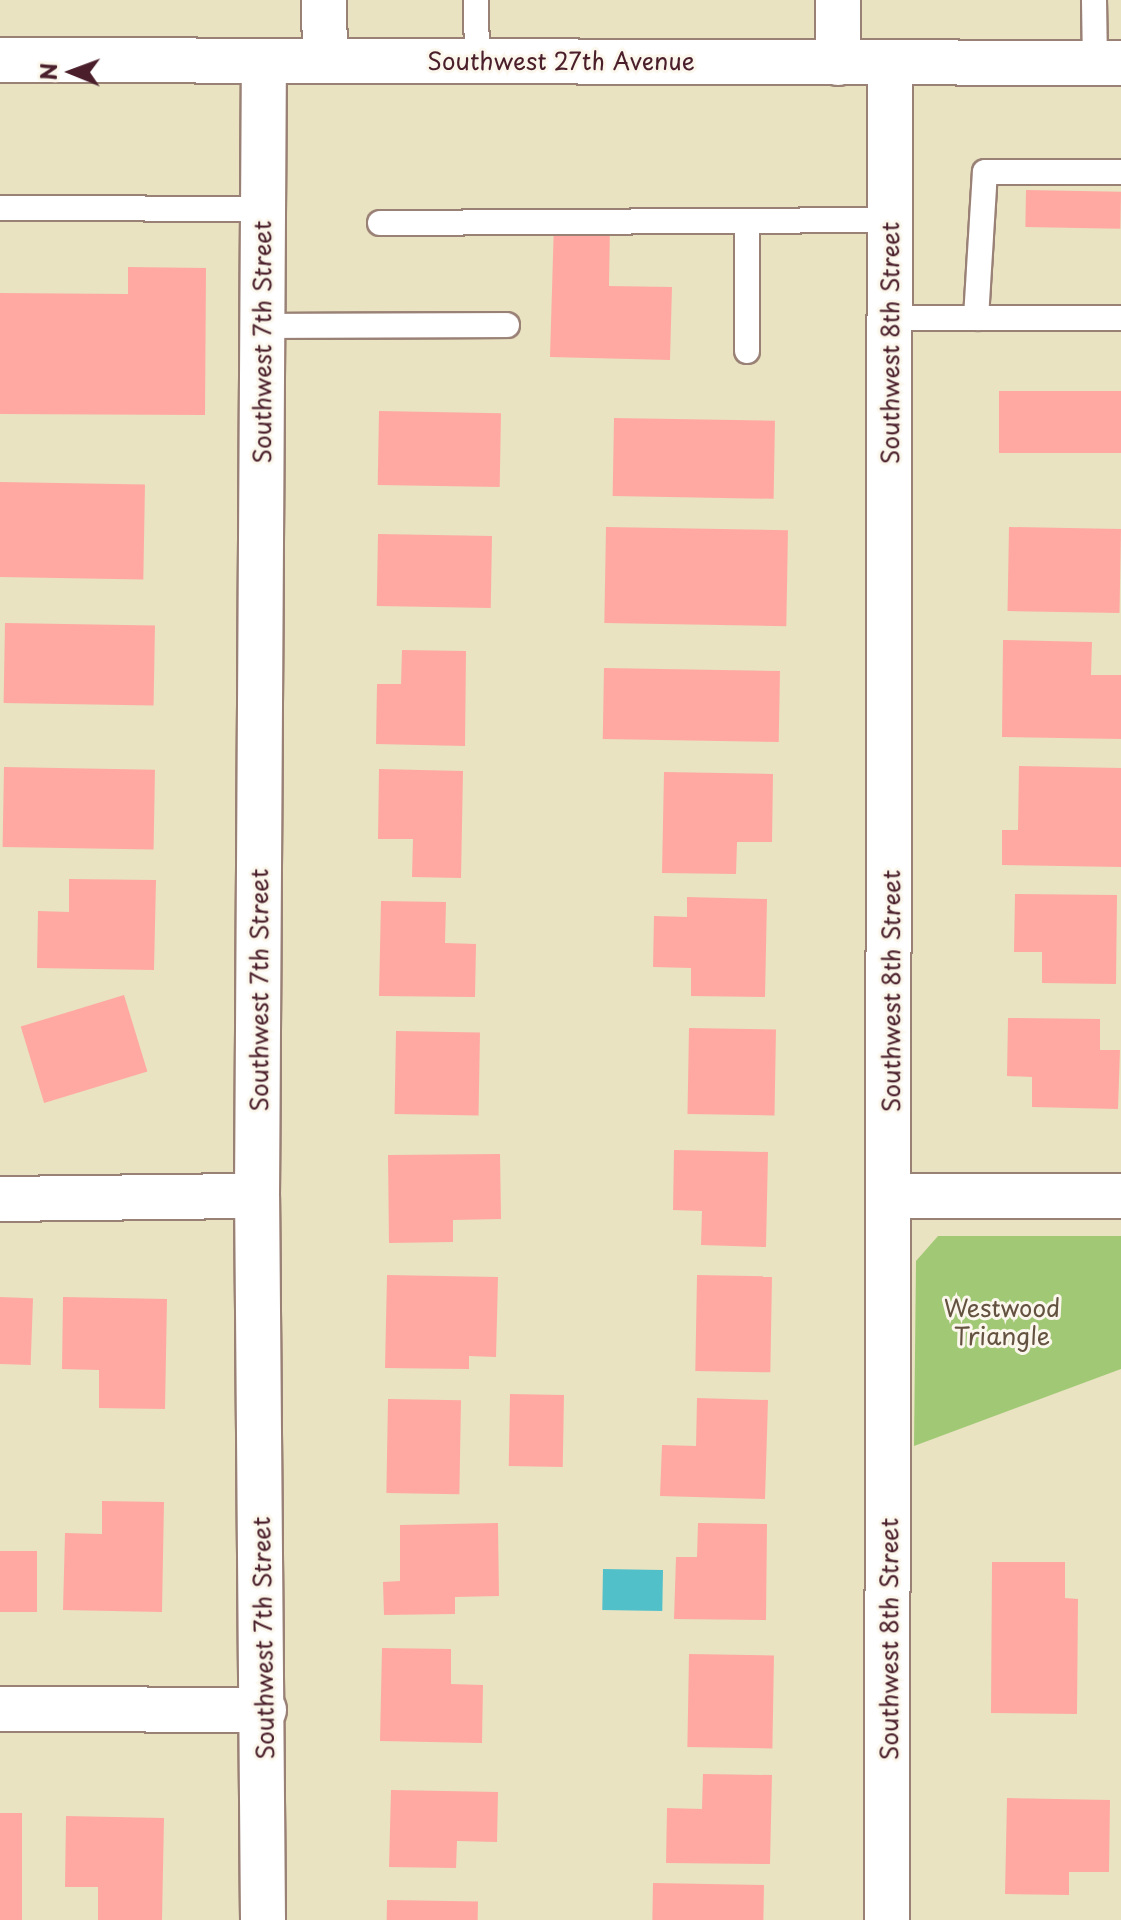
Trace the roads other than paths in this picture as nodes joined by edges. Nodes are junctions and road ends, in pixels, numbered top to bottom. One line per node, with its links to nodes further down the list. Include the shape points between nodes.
1 (324, 0): 6 (street)
2 (476, 0): 8 (lane)
3 (838, 0): 10 (street)
4 (1094, 0): 11 (lane)
5 (0, 60): 7 (street, Southwest 27th Avenue)
6 (325, 60): 7 (street, Southwest 27th Avenue); 8 (street, Southwest 27th Avenue)
7 (264, 61): 14 (street, Southwest 7th Street)
8 (477, 61): 10 (street, Southwest 27th Avenue)
9 (890, 62): 10 (street, Southwest 27th Avenue); 11 (street, Southwest 27th Avenue); 15 (street, Southwest 8th Street)
10 (838, 63)
11 (1108, 63)
12 (1121, 172): 19 (lane, via 985,172)
13 (0, 208): 14 (lane)
14 (263, 209): 22 (street, Southwest 7th Street)
15 (890, 220): 16 (lane); 18 (street, Southwest 8th Street)
16 (747, 221): 17 (lane); 23 (lane)
17 (380, 223)
18 (891, 318): 19 (lane); 25 (street, Southwest 8th Street)
19 (976, 318): 20 (lane)
20 (1121, 318)
21 (507, 325): 22 (lane)
22 (263, 326): 24 (street, Southwest 7th Street)
23 (747, 351)
24 (257, 1196): 27 (street); 29 (street, Southwest 7th Street)
25 (891, 1196): 26 (street); 31 (street, Southwest 8th Street)
26 (1121, 1196)
27 (0, 1199)
28 (0, 1709): 29 (street)
29 (264, 1710): 30 (street, Southwest 7th Street)
30 (263, 1920)
31 (887, 1920)

